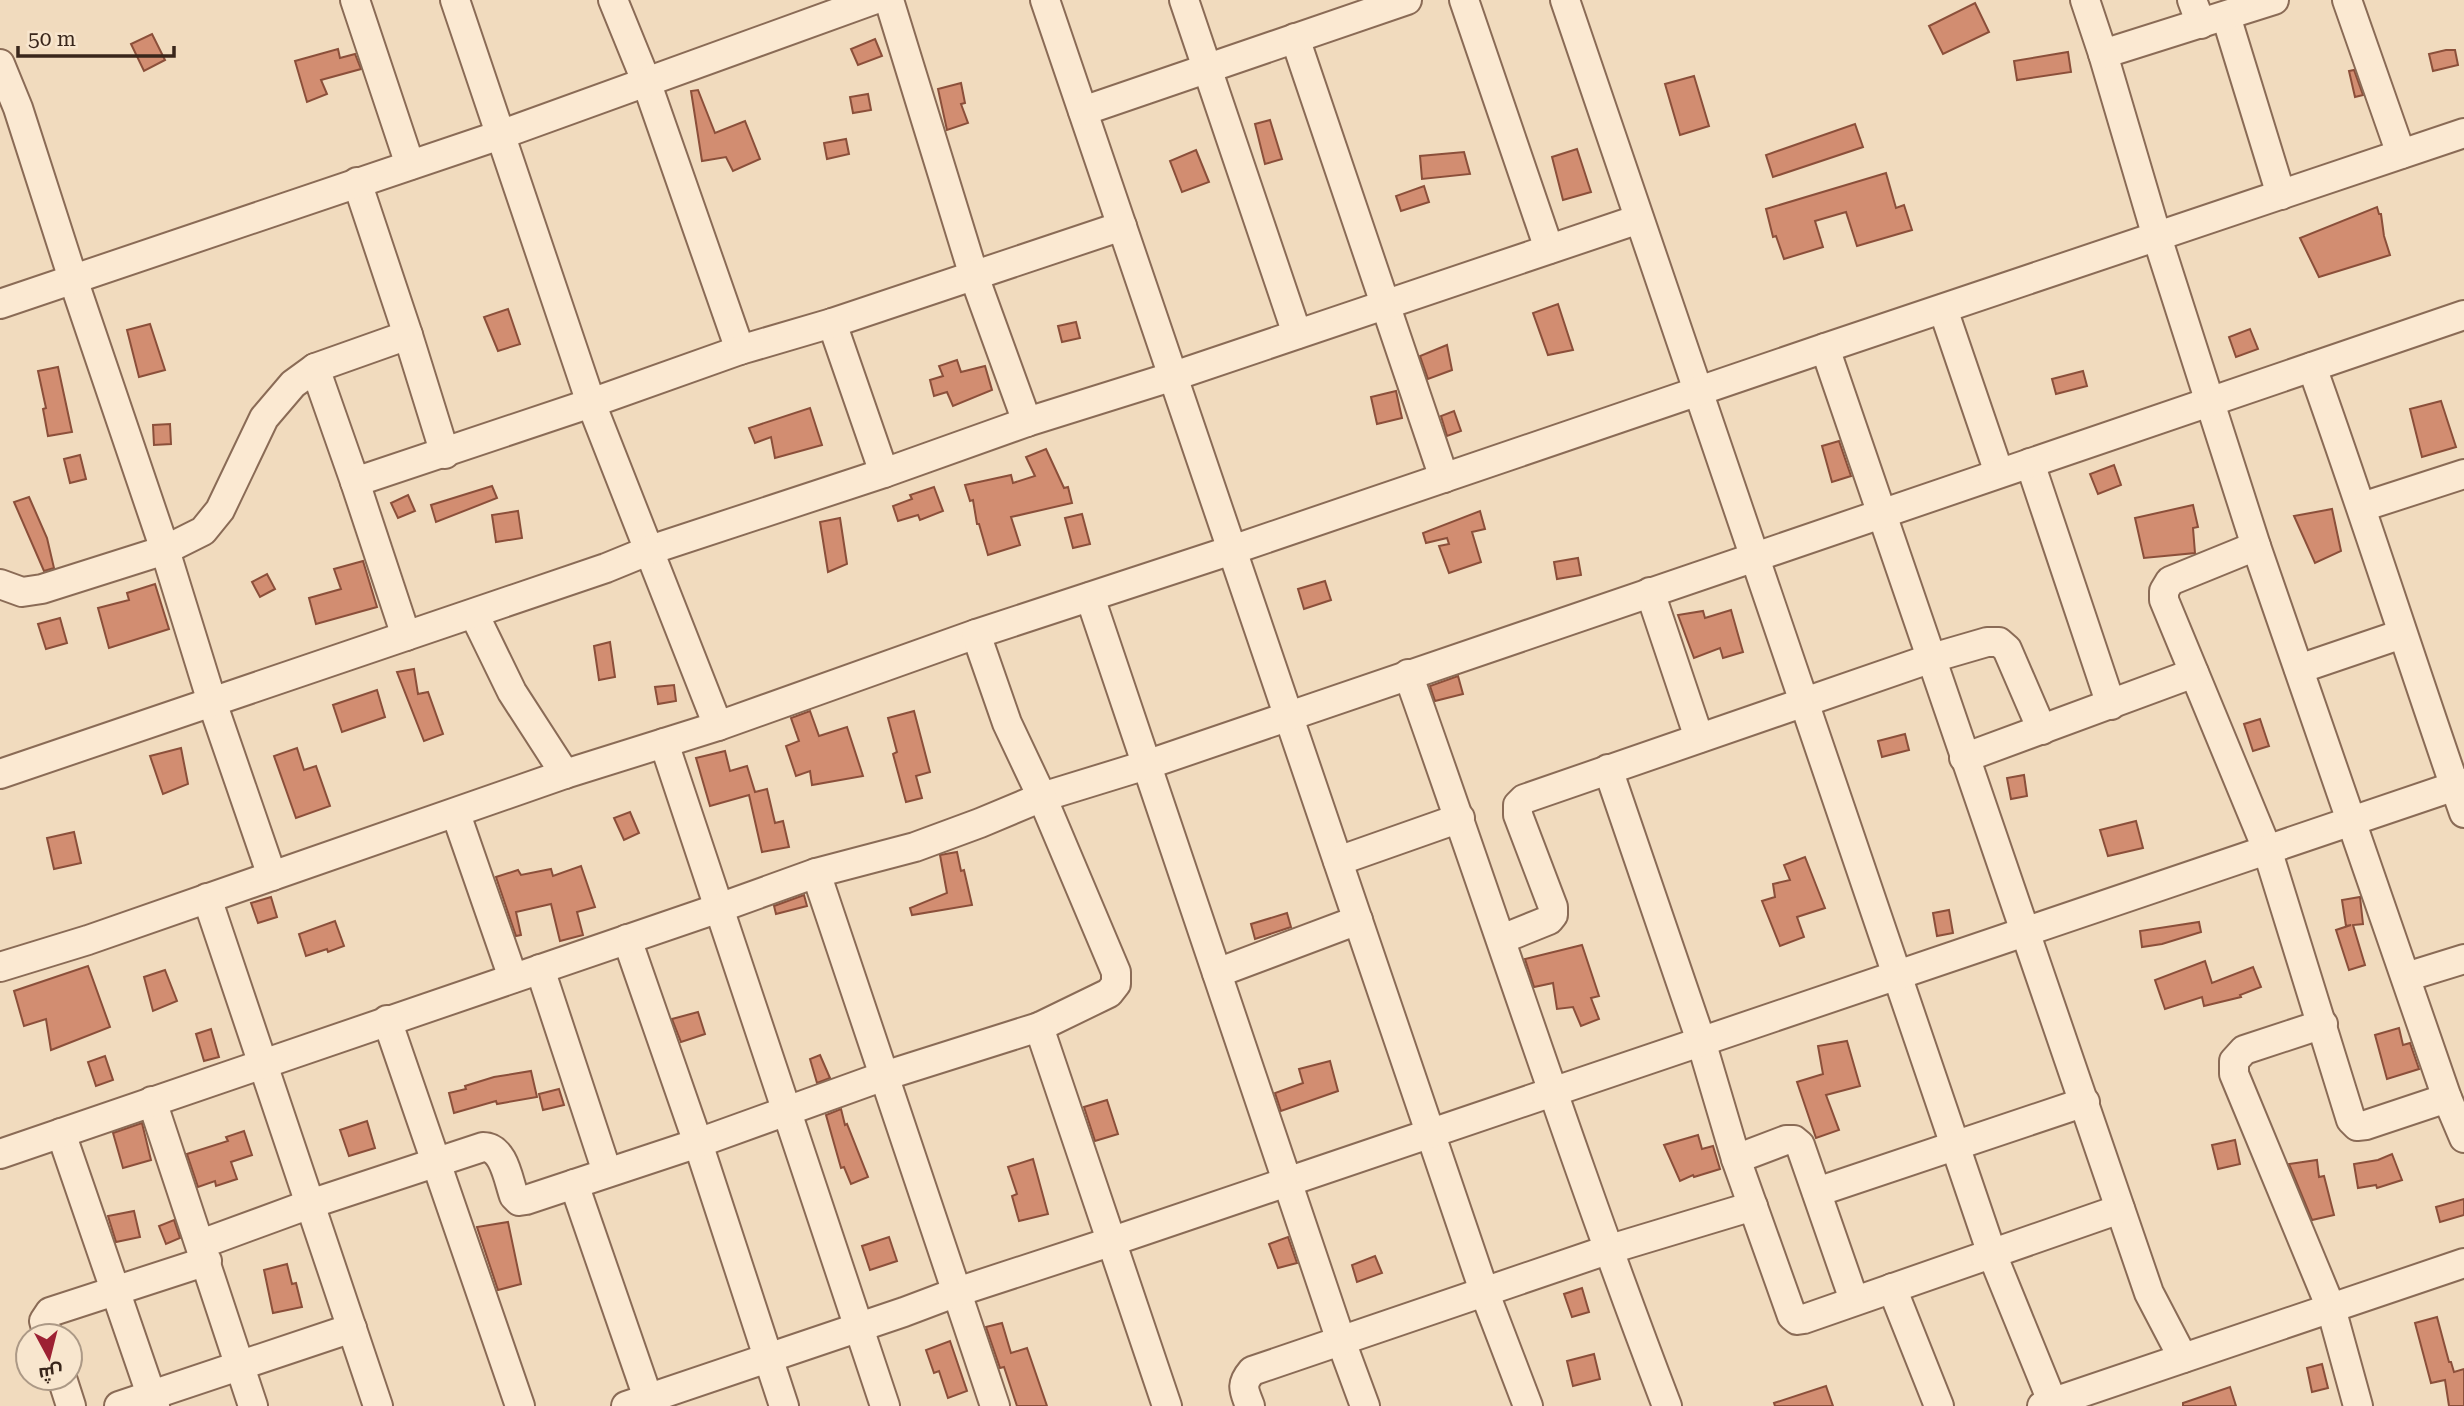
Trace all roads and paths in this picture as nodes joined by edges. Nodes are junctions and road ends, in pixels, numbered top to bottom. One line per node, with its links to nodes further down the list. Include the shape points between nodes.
1 (355, 0): 26 (street)
2 (454, 0): 24 (street)
3 (613, 0): 20 (street)
4 (873, 0): 20 (street)
5 (889, 0): 33 (street)
6 (1045, 0): 22 (street)
7 (1184, 0): 19 (street)
8 (1407, 0): 14 (street)
9 (1464, 0): 32 (street)
10 (1565, 0): 29 (street)
11 (2085, 0): 17 (street)
12 (2274, 0): 15 (street)
13 (2347, 0): 25 (street)
14 (1354, 9): 16 (street)
15 (2206, 13): 17 (street); 28 (street)
16 (1295, 38): 19 (street); 36 (street)
17 (2103, 54): 31 (street)
18 (0, 64): 21 (street)
19 (1207, 69): 22 (street); 40 (street)
20 (646, 81): 24 (street); 43 (street)
21 (9, 110): 34 (street)
22 (1083, 111): 30 (street)
23 (2464, 133): 25 (street)
24 (500, 135): 26 (street); 49 (street)
25 (2401, 154): 28 (street)
26 (410, 164): 27 (street)
27 (357, 183): 34 (street); 41 (street)
28 (2281, 195): 31 (street)
29 (1639, 219): 32 (street); 47 (street)
30 (1122, 226): 33 (street); 46 (street)
31 (2157, 237): 37 (street); 48 (street)
32 (1549, 249): 36 (street)
33 (974, 276): 39 (street); 50 (street)
34 (73, 279): 35 (street); 61 (street)
35 (0, 304)
36 (1385, 304): 40 (street); 56 (street)
37 (1943, 309): 42 (street); 54 (street)
38 (2464, 315): 44 (street)
39 (832, 323): 43 (street); 53 (street)
40 (1297, 334): 46 (street)
41 (408, 335): 45 (street); 51 (street)
42 (1825, 348): 47 (street); 59 (street)
43 (740, 350): 49 (street)
44 (2312, 367): 48 (street); 58 (street)
45 (315, 368): 57 (street); 61 (street, via 293,384 264,418 220,510 203,531)
46 (1174, 376): 50 (street); 63 (street)
47 (1698, 392): 56 (street); 64 (street)
48 (2209, 401): 52 (street); 60 (street)
49 (591, 404): 51 (street); 62 (street)
50 (1027, 422): 53 (street)
51 (445, 454): 57 (street)
52 (2029, 463): 54 (street); 78 (street)
53 (884, 473): 62 (street)
54 (1999, 473): 59 (street)
55 (2464, 474): 58 (street)
56 (1444, 478): 63 (street)
57 (355, 482): 71 (street)
58 (2362, 507): 70 (street)
59 (1880, 513): 64 (street); 72 (street)
60 (2256, 546): 73 (street); 74 (street, via 2170,581 2164,591)
61 (165, 550): 65 (street, via 41,589 22,592); 76 (street)
62 (650, 550): 68 (street); 80 (street)
63 (1232, 550): 67 (street); 79 (street)
64 (1754, 556): 66 (street); 77 (street)
65 (0, 584)
66 (1650, 592): 75 (street); 82 (street)
67 (1090, 597): 69 (street); 85 (street)
68 (474, 614): 71 (street); 88 (street, via 512,692)
69 (976, 634): 80 (street); 90 (street, via 1007,723)
70 (2402, 634): 73 (street); 89 (street)
71 (406, 636): 76 (street)
72 (1932, 658): 77 (street); 81 (street, via 1999,642 2007,649); 84 (street)
73 (2299, 669): 94 (street)
74 (2194, 673): 78 (street); 95 (street)
75 (1408, 674): 79 (street); 93 (street)
76 (212, 702): 87 (street); 98 (street)
77 (1804, 702): 82 (street); 109 (street)
78 (2110, 705): 81 (street)
79 (1288, 715): 85 (street); 96 (street)
80 (718, 726): 83 (street)
81 (2042, 730): 84 (street)
82 (1699, 738): 86 (street)
83 (664, 743): 88 (street); 100 (street)
84 (1964, 758): 102 (street)
85 (1146, 765): 90 (street); 108 (street)
86 (1608, 769): 104 (street, via 1518,805 1553,915); 115 (street)
87 (0, 774)
88 (565, 774): 92 (street)
89 (2459, 785): 91 (street); 94 (street)
90 (1042, 797): 97 (street, via 915,846); 114 (street, via 1116,972 1116,984 1109,993)
91 (2464, 813)
92 (456, 814): 98 (street); 111 (street)
93 (1460, 818): 96 (street); 104 (street)
94 (2352, 822): 95 (street); 110 (street)
95 (2267, 849): 102 (street); 113 (street)
96 (1338, 861): 101 (street)
97 (816, 873): 100 (street); 117 (street)
98 (272, 876): 99 (street)
99 (207, 898): 106 (street); 116 (street)
100 (719, 908): 103 (street); 122 (street)
101 (1358, 920): 108 (street); 124 (street)
102 (2026, 933): 109 (street); 121 (street)
103 (627, 939): 107 (street); 126 (street)
104 (1502, 939): 118 (street)
105 (2464, 959): 110 (street)
106 (0, 967)
107 (540, 969): 111 (street); 131 (street)
108 (1217, 973): 132 (street)
109 (1897, 976): 115 (street); 127 (street)
110 (2406, 977): 119 (street)
111 (513, 978): 112 (street)
112 (387, 1020): 116 (street); 130 (street)
113 (2323, 1024): 119 (street, via 2351,1121 2357,1126); 148 (street, via 2244,1049 2234,1061 2234,1074)
114 (1039, 1027): 117 (street); 138 (street)
115 (1701, 1041): 118 (street); 129 (street)
116 (262, 1063): 120 (street); 135 (street)
117 (884, 1076): 122 (street); 146 (street)
118 (1554, 1091): 124 (street); 139 (street)
119 (2447, 1098): 125 (street)
120 (152, 1101): 123 (street); 140 (street)
121 (2085, 1102): 127 (street); 137 (street)
122 (787, 1112): 126 (street); 151 (street)
123 (61, 1133): 128 (street); 145 (street)
124 (1431, 1134): 132 (street); 144 (street)
125 (2464, 1138)
126 (698, 1143): 131 (street); 153 (street)
127 (1955, 1146): 134 (street); 141 (street)
128 (0, 1154)
129 (1736, 1159): 134 (street, via 1794,1140); 136 (street)
130 (436, 1163): 133 (street, via 491,1147 499,1153 519,1201); 135 (street); 162 (street)
131 (607, 1172): 133 (street)
132 (1288, 1181): 138 (street); 152 (street)
133 (574, 1184): 157 (street)
134 (1817, 1192): 147 (street)
135 (310, 1204): 140 (street); 150 (street)
136 (1753, 1206): 139 (street); 147 (street, via 1791,1316 1804,1319)
137 (2120, 1209): 141 (street); 154 (street, via 2149,1293)
138 (1110, 1242): 146 (street); 166 (street)
139 (1607, 1250): 144 (street); 170 (street)
140 (204, 1252): 145 (street); 155 (street)
141 (1992, 1254): 143 (street); 158 (street)
142 (2464, 1263): 148 (street)
143 (1892, 1288): 147 (street); 171 (street)
144 (1484, 1291): 152 (street); 169 (street)
145 (116, 1292): 149 (street, via 50,1312); 156 (street)
146 (957, 1292): 151 (street); 165 (street)
147 (1854, 1300)
148 (2331, 1308): 154 (street); 172 (street)
149 (44, 1322)
150 (352, 1328): 155 (street); 161 (street)
151 (859, 1328): 153 (street); 164 (street)
152 (1341, 1341): 167 (street, via 1252,1371 1244,1390); 168 (street)
153 (768, 1357): 157 (street); 163 (street)
154 (2183, 1358): 158 (street)
155 (239, 1366): 156 (street); 160 (street)
156 (153, 1401): 159 (street)
157 (637, 1402)
158 (2050, 1405)
159 (119, 1406)
160 (253, 1406)
161 (378, 1406)
162 (520, 1406)
163 (784, 1406)
164 (885, 1406)
165 (995, 1406)
166 (1167, 1406)
167 (1250, 1406)
168 (1365, 1406)
169 (1528, 1406)
170 (1667, 1406)
171 (1939, 1406)
172 (2358, 1406)

